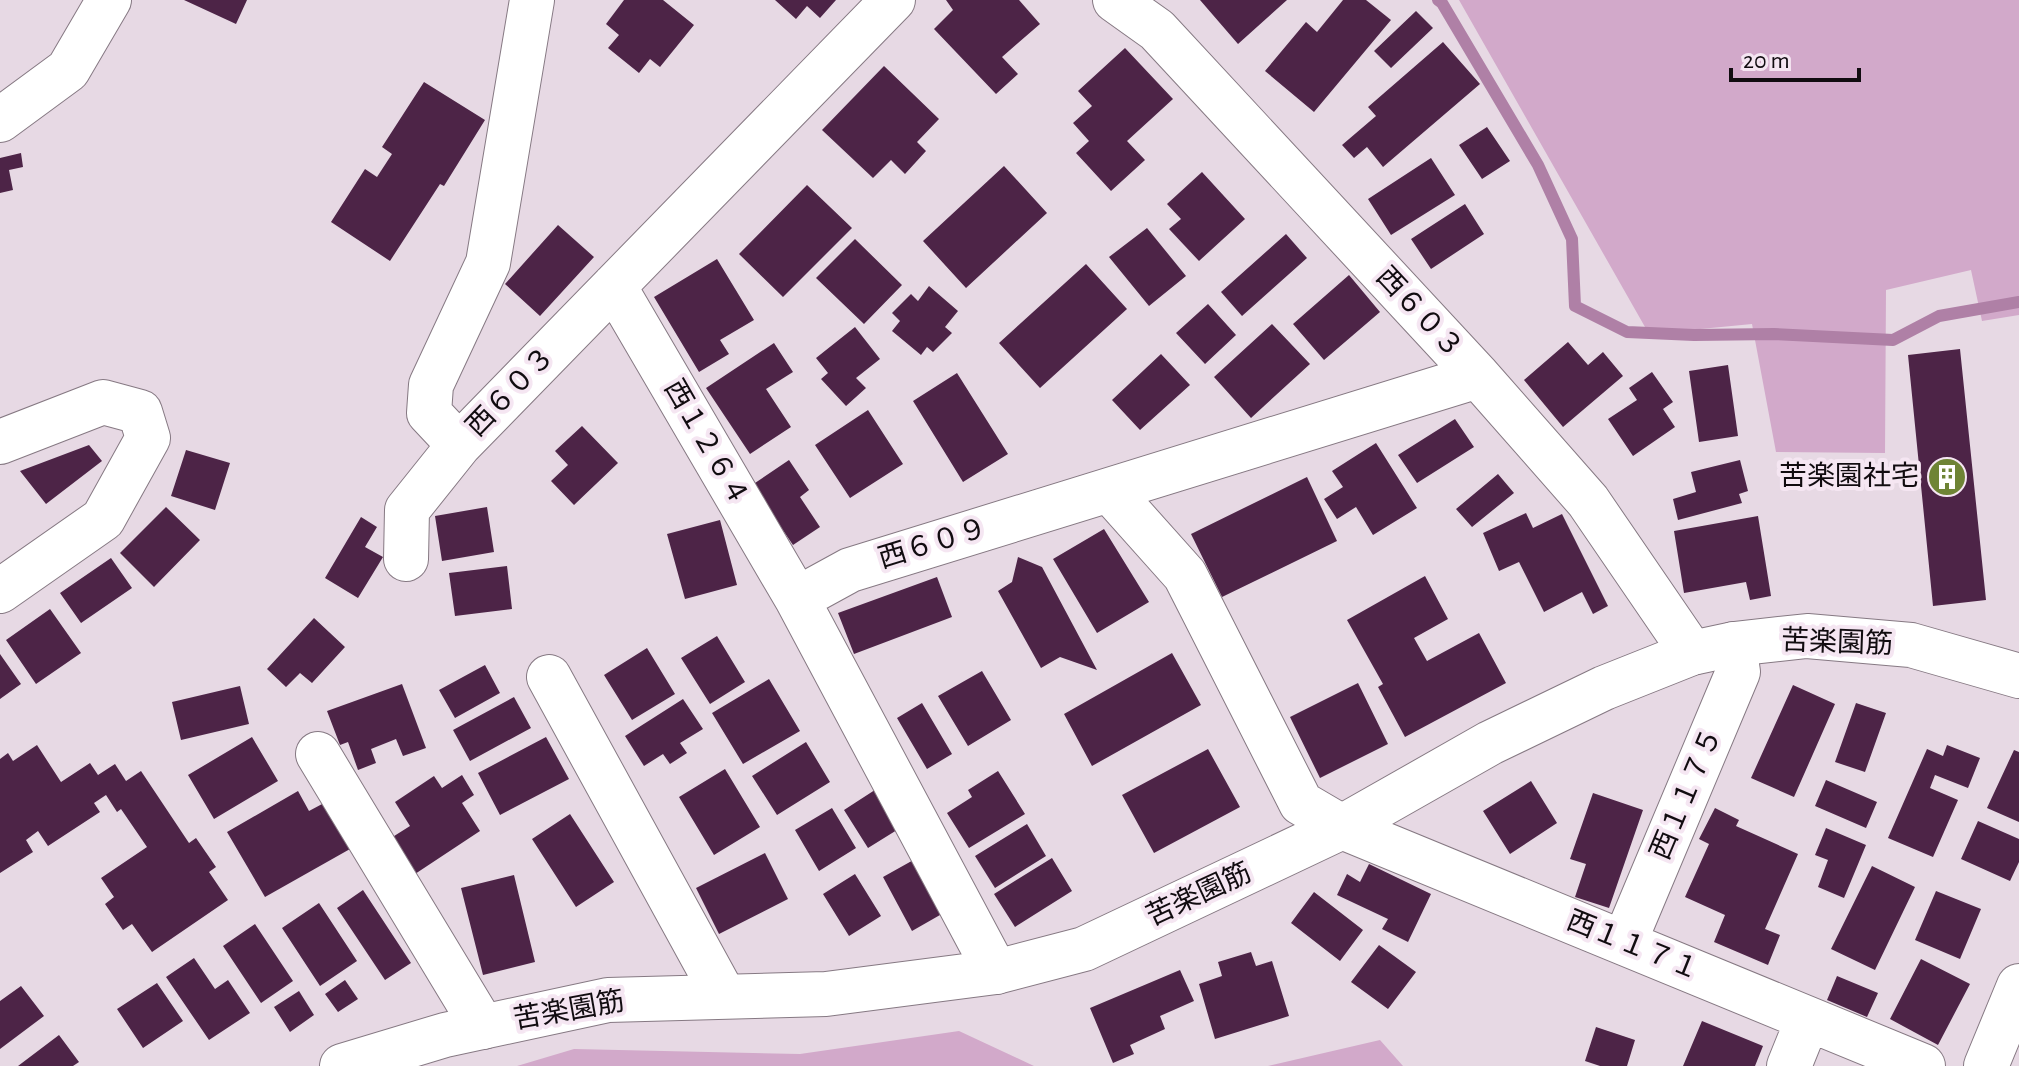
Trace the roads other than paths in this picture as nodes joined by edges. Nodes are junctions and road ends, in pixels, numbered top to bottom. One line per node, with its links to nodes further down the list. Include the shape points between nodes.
1 (109, 0): 5 (street, via 68,70)
2 (532, 0): 9 (street, 西６０３, via 488,263 431,385 429,413)
3 (893, 0): 6 (street, 西６０３)
4 (1115, 0): 7 (street, 西６０３, via 1157,30)
5 (0, 120)
6 (614, 286): 9 (street, 西６０３); 13 (street, 西１２６４)
7 (1478, 376): 10 (street, 西６０９); 15 (street, 西６０３, via 1588,501)
8 (0, 442): 12 (street, via 103,402 140,412 148,438 103,519)
9 (459, 445): 11 (street, via 407,510)
10 (1110, 491): 13 (street, 西６０９, via 850,570); 19 (street, 西１１７１, via 1185,575 1301,803)
11 (406, 559)
12 (0, 591)
13 (797, 599): 21 (street)
14 (1734, 644): 15 (street, 苦楽園筋); 16 (street, 苦楽園筋, via 1807,636 1911,645); 20 (street, 西１１７５, via 1738,672)
15 (1692, 653): 19 (street, 苦楽園筋, via 1490,743)
16 (2019, 676)
17 (549, 677): 23 (street)
18 (318, 754): 25 (street)
19 (1342, 827): 20 (street, 西１１７１); 21 (street, 苦楽園筋, via 1084,949)
20 (1624, 943): 24 (street, 西１１７１)
21 (996, 972): 23 (street, 苦楽園筋, via 826,994)
22 (2019, 986): 29 (street)
23 (724, 996): 25 (street, 苦楽園筋, via 608,1000)
24 (1808, 1019): 27 (street); 28 (street, 西１１７１)
25 (483, 1027): 26 (street, 苦楽園筋)
26 (342, 1066)
27 (1789, 1066)
28 (1923, 1066)
29 (1986, 1066)

